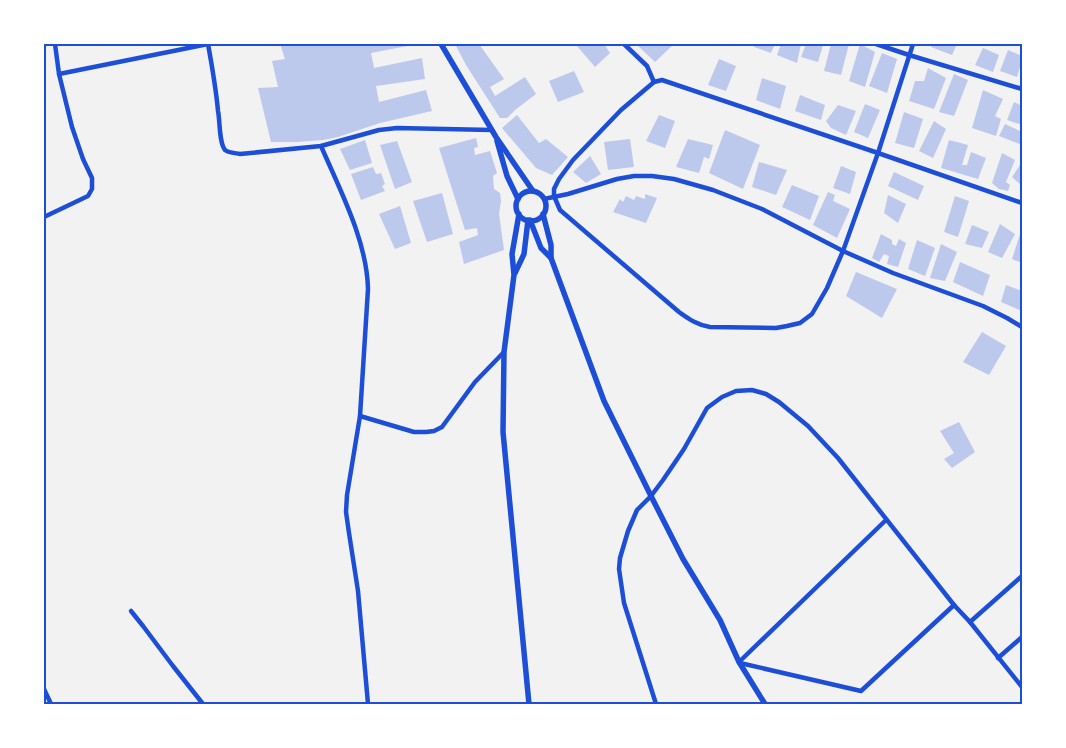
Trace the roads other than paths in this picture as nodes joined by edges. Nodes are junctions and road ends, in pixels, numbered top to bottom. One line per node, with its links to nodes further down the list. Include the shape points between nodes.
1 (55, 44): 8 (street)
2 (208, 44): 8 (street); 13 (street, via 221,137 226,150 240,154)
3 (441, 44): 11 (street)
4 (624, 44): 9 (street, via 646,66)
5 (876, 44): 7 (street)
6 (913, 44): 7 (street)
7 (909, 56): 10 (street); 14 (street)
8 (59, 74): 22 (street, via 72,127 92,178 92,189 88,196)
9 (654, 82): 14 (street, via 662,80); 16 (street, via 620,110 572,160 559,179)
10 (1022, 89)
11 (492, 130): 12 (street); 13 (street, via 388,129)
12 (496, 137): 15 (street); 17 (street, via 507,176)
13 (321, 146): 29 (street, via 347,206 366,269 368,289)
14 (878, 153): 19 (street); 24 (street)
15 (533, 191): 17 (street, via 524,192); 18 (street)
16 (554, 196): 18 (street); 24 (street, via 634,176 674,180 713,190 762,209); 24 (street, via 560,210 679,312 701,326 776,328 800,323 812,314)
17 (518, 199): 20 (street)
18 (544, 199): 21 (street, via 546,208)
19 (1022, 203)
20 (518, 214): 23 (street); 26 (street, via 512,254)
21 (543, 214): 23 (street, via 538,219); 25 (street)
22 (44, 217)
23 (529, 220): 25 (street, via 541,248); 26 (street, via 524,254)
24 (843, 251): 27 (street, via 983,306)
25 (551, 258): 30 (street, via 604,401)
26 (514, 275): 28 (street)
27 (1022, 328)
28 (504, 352): 29 (street, via 475,382 442,427 434,431 414,432); 44 (street, via 503,432)
29 (360, 416): 43 (street, via 346,512 358,591)
30 (651, 496): 31 (street, via 684,449 706,408 736,391 752,390 779,402 808,426 838,458); 38 (street, via 683,559 720,620); 45 (street, via 633,518 619,569 624,603)
31 (886, 520): 33 (street); 38 (street)
32 (1022, 576): 35 (street)
33 (954, 605): 35 (street); 38 (street, via 861,691)
34 (131, 611): 42 (street)
35 (970, 622): 37 (street)
36 (1022, 637): 37 (street)
37 (998, 658): 39 (street)
38 (738, 662): 46 (street)
39 (1022, 687)
40 (44, 689): 41 (street)
41 (51, 704)
42 (202, 704)
43 (368, 704)
44 (529, 704)
45 (656, 704)
46 (765, 704)

